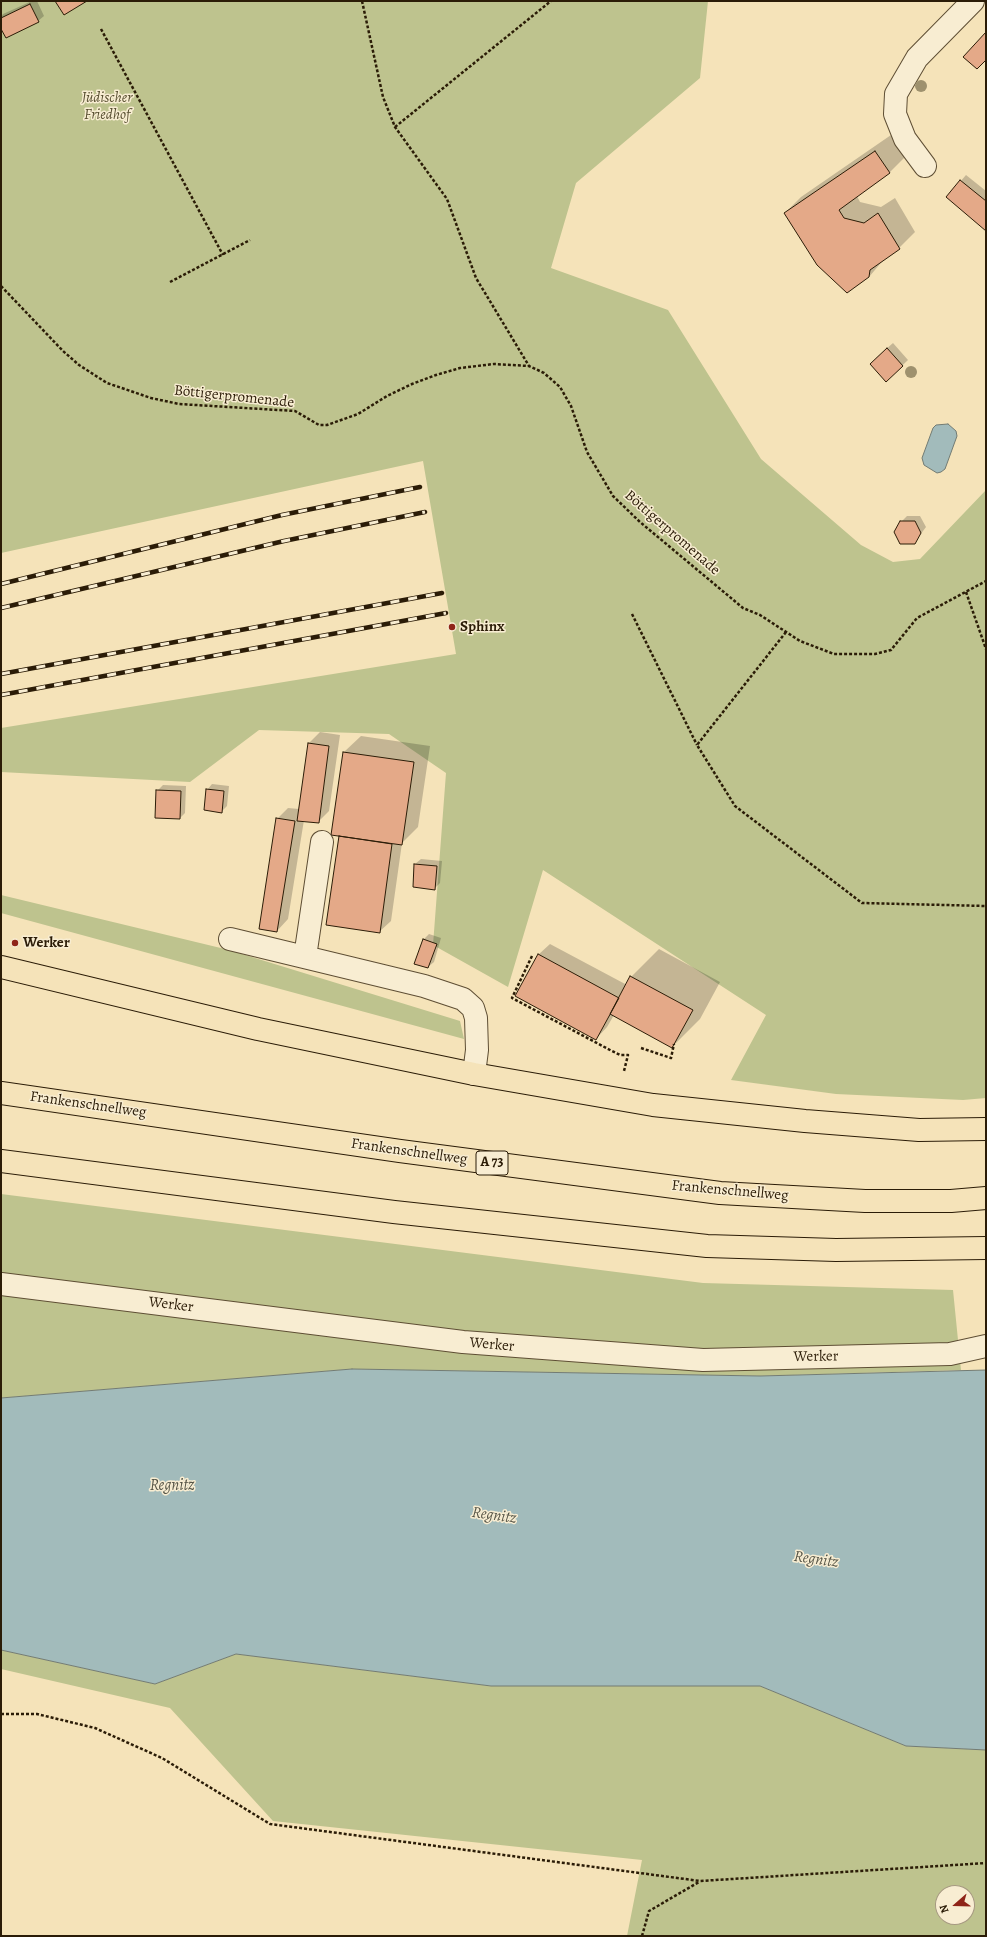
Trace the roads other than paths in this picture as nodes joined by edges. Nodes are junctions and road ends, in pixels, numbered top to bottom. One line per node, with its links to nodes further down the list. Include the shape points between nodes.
1 (973, 1): 2 (street, via 917,58 896,94 895,114 905,139)
2 (925, 166)
3 (322, 842): 5 (street)
4 (230, 939): 5 (street)
5 (305, 957): 7 (street, via 424,986 463,999 473,1008 476,1018 477,1050)
6 (1, 968): 7 (main road, via 258,1029)
7 (474, 1074): 9 (main road, via 653,1104 797,1121 919,1130)
8 (1, 1093): 11 (main road, Frankenschnellweg / A 73, via 400,1151 720,1193 865,1201 951,1201)
9 (986, 1129)
10 (1, 1161): 12 (main road, via 394,1212 707,1246 836,1250)
11 (986, 1198)
12 (986, 1248)
13 (1, 1284): 14 (street, Werker, via 463,1342 703,1360 950,1354)
14 (986, 1346)

